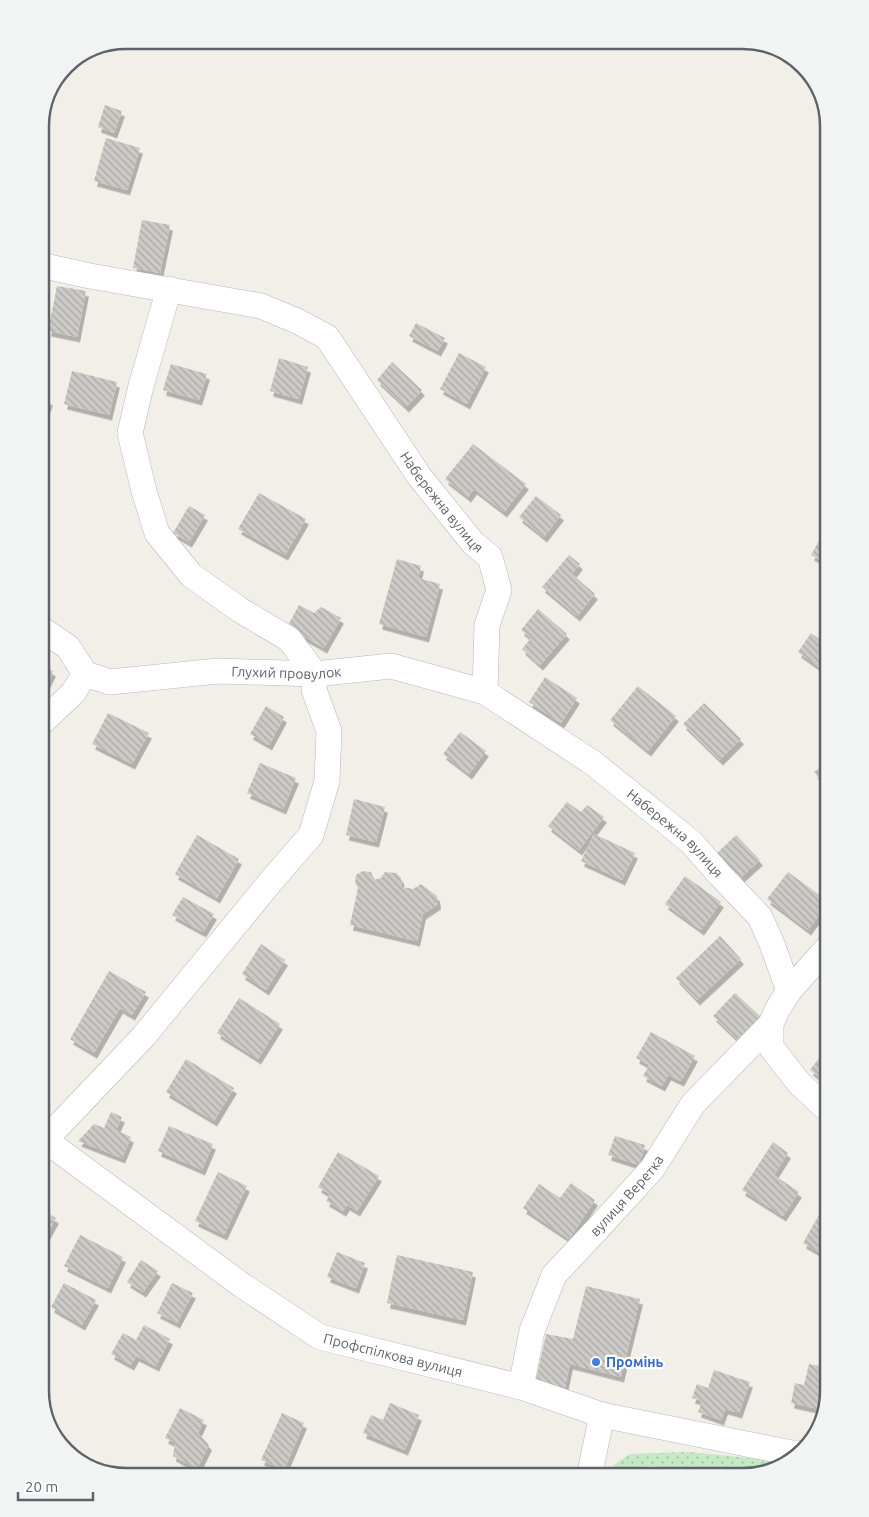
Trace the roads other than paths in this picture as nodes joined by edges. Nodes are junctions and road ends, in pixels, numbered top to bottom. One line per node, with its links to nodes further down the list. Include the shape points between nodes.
1 (49, 267): 2 (street, Набережна вулиця)
2 (169, 290): 5 (street, via 130,433 157,533 191,576 289,639); 6 (street, Набережна вулиця, via 260,306 327,337 419,476 473,543 490,557 499,590 487,624)
3 (49, 634): 4 (street, via 68,647)
4 (85, 674): 5 (street, Глухий провулок, via 110,682 218,671); 7 (street, via 72,693)
5 (315, 674): 6 (street, Глухий провулок, via 392,666); 11 (street, via 314,690 330,730 327,780 311,836 143,1037)
6 (485, 692): 9 (street, Набережна вулиця, via 593,763 691,842 760,917 772,944)
7 (49, 715)
8 (820, 957): 9 (street, вулиця Веретка)
9 (779, 1008): 10 (street, Набережна вулиця, via 771,1047 799,1083); 13 (street, вулиця Веретка, via 693,1104 652,1169 554,1275 532,1330)
10 (820, 1103)
11 (49, 1133)
12 (49, 1143): 13 (street, Профспілкова вулиця, via 243,1286 320,1337)
13 (521, 1387): 14 (street, Профспілкова вулиця)
14 (602, 1416): 15 (street, Профспілкова вулиця); 16 (street)
15 (788, 1453)
16 (591, 1468)

